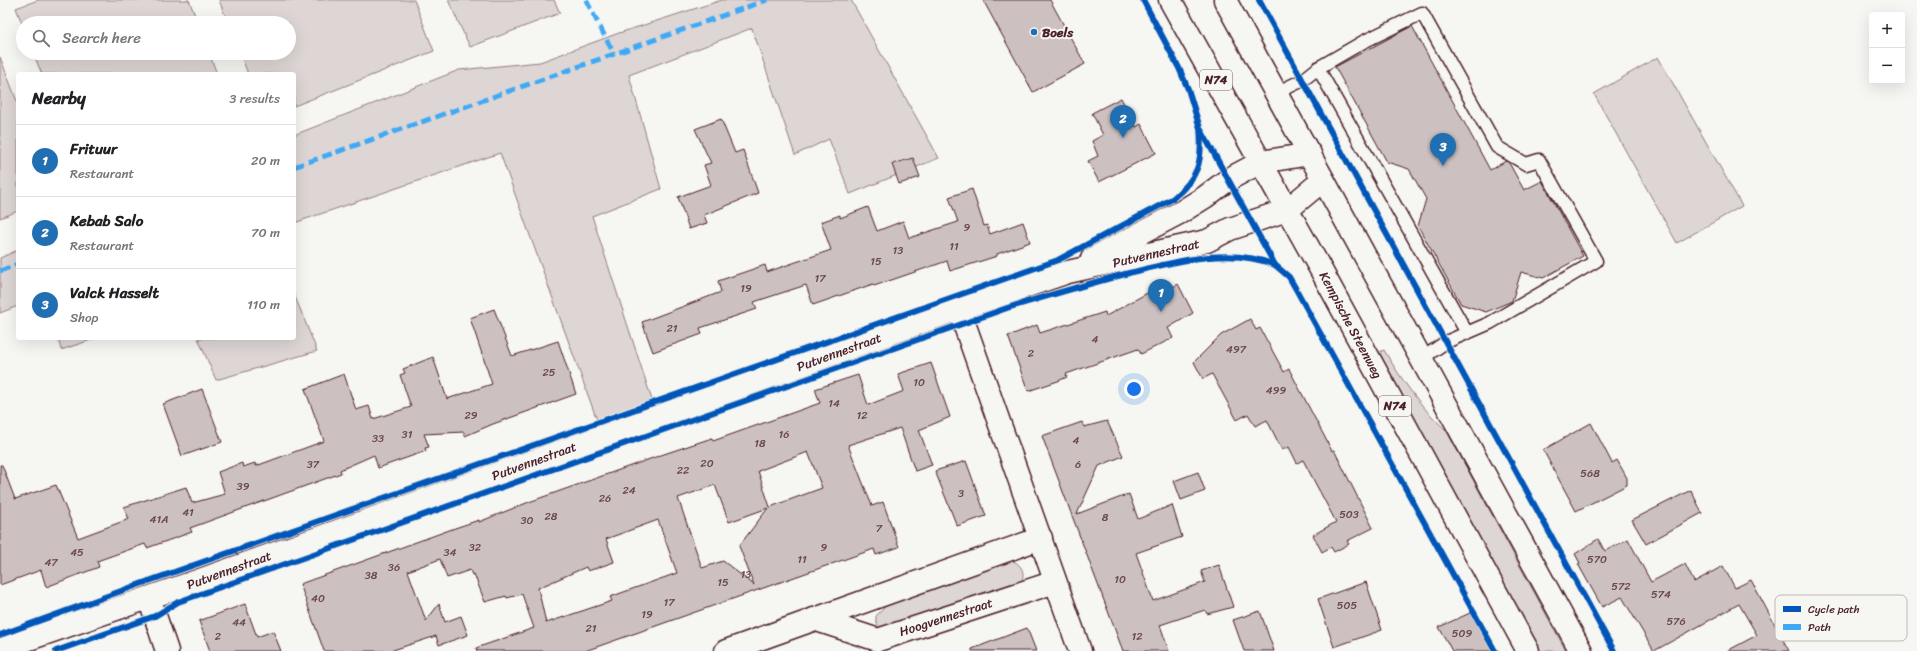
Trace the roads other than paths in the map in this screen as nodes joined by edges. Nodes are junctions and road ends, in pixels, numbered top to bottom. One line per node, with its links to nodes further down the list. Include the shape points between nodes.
1 (1170, 0): 6 (street, Kempische Steenweg / N74)
2 (1225, 0): 4 (street)
3 (1318, 68): 4 (lane, via 1303,80); 11 (lane); 11 (lane, via 1422,13 1497,147 1526,164 1540,160 1567,206 1596,261 1490,324)
4 (1276, 93): 5 (street)
5 (1310, 154): 6 (street, Putvennestraat); 7 (street)
6 (1261, 162): 8 (street, Kempische Steenweg / N74); 9 (street, Putvennestraat, via 1229,179 1181,212)
7 (1323, 180): 8 (street, Putvennestraat); 12 (street)
8 (1287, 210): 9 (street, Putvennestraat, via 1230,229 1191,246); 21 (street, Kempische Steenweg / N74)
9 (1068, 272): 10 (street, Putvennestraat)
10 (959, 309): 13 (street); 15 (street, Putvennestraat)
11 (1467, 333): 12 (lane, via 1446,342)
12 (1421, 359): 22 (street)
13 (1041, 538): 14 (street); 16 (street)
14 (1055, 582): 16 (street, Hoogvennestraat, via 878,640); 20 (street)
15 (149, 598): 17 (street, Putvennestraat); 18 (street)
16 (814, 619): 19 (street)
17 (0, 649)
18 (167, 651)
19 (726, 651)
20 (1080, 651)
21 (1528, 651)
22 (1581, 651)

